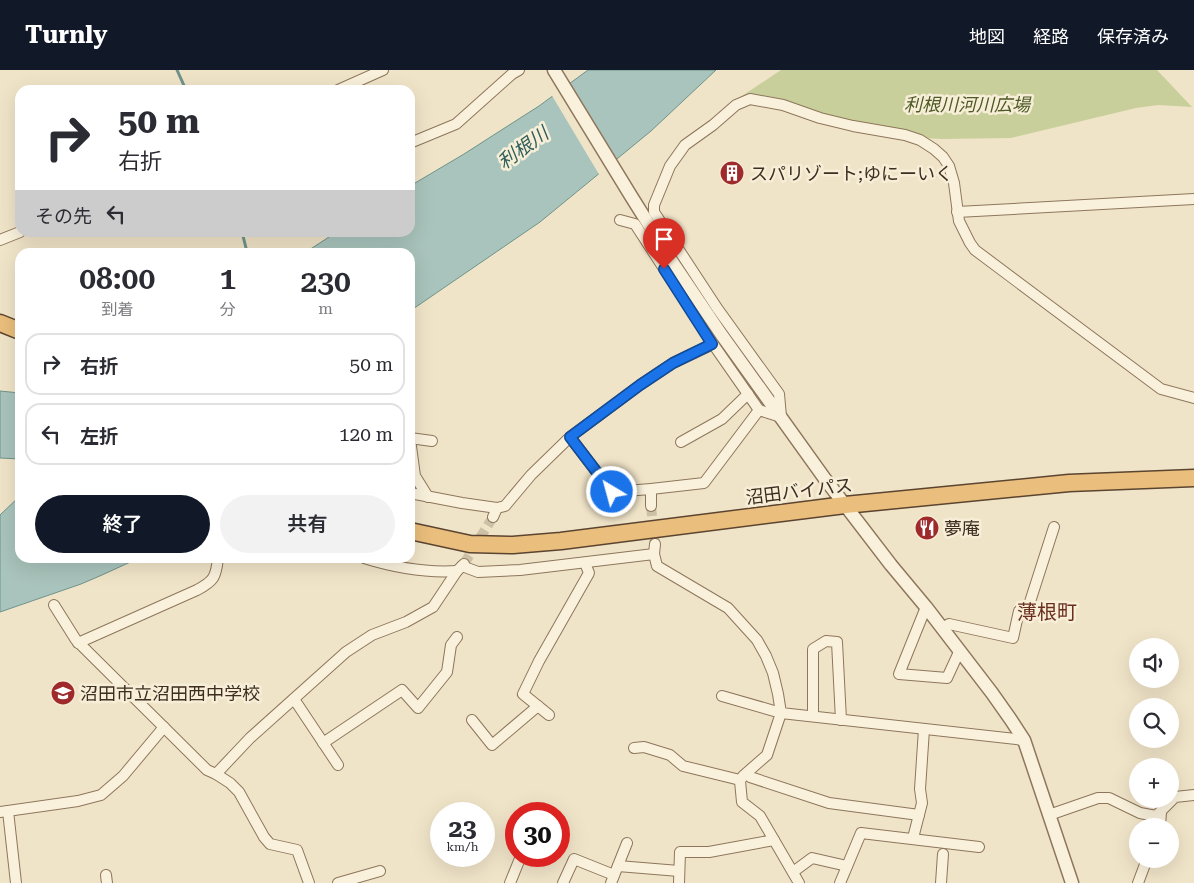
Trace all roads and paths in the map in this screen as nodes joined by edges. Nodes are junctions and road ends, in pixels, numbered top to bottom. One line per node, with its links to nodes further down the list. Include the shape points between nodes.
1 (384, 70): 4 (street); 5 (street)
2 (519, 70): 6 (street, via 456,124)
3 (554, 70): 18 (street, via 630,196)
4 (350, 85)
5 (362, 85)
6 (415, 141)
7 (1194, 199): 8 (street)
8 (957, 212): 16 (street, via 975,250 1161,389); 18 (street, via 949,166 943,157 920,140 820,118 783,105 750,99 736,105 684,145 670,166 654,212 716,308 779,394)
9 (620, 220): 14 (street, via 637,222)
10 (15, 234): 11 (street)
11 (0, 240)
12 (0, 323): 13 (highway)
13 (15, 329)
14 (712, 344): 15 (street); 19 (street, via 673,363)
15 (748, 394): 17 (street); 22 (street, via 722,419)
16 (1194, 398)
17 (759, 410): 18 (street); 25 (street, via 704,483)
18 (781, 417): 28 (street)
19 (570, 437): 25 (street, via 612,492); 27 (street, via 495,513)
20 (415, 439): 21 (street)
21 (432, 441)
22 (681, 442)
23 (415, 476): 27 (street)
24 (1194, 478): 28 (highway, 沼田バイパス, via 1069,483)
25 (651, 489): 29 (street)
26 (415, 493): 27 (street)
27 (428, 497)
28 (845, 505): 31 (highway, 沼田バイパス, via 513,545 470,544); 37 (street)
29 (651, 506)
30 (1054, 527): 38 (street, via 1029,605 1019,611 1013,638 950,624)
31 (415, 532)
32 (217, 563): 40 (street, via 216,575 197,590)
33 (386, 563): 35 (street, via 441,572)
34 (585, 563): 35 (street, via 478,572); 44 (street, via 589,573 523,694); 45 (street, via 655,549 657,566 728,608 757,640 773,673)
35 (461, 567): 43 (street, via 433,607 406,622 372,634 346,652)
36 (54, 606): 40 (street)
37 (926, 607): 38 (street); 41 (street, via 899,674 947,678)
38 (942, 628): 41 (street)
39 (457, 637): 53 (street, via 451,645 447,672 418,708 402,690)
40 (78, 643): 50 (street)
41 (960, 652): 52 (street)
42 (722, 696): 45 (street)
43 (294, 699): 53 (street); 56 (street)
44 (538, 706): 46 (street); 48 (street, via 492,745)
45 (781, 713): 47 (street); 57 (street, via 767,755)
46 (549, 716)
47 (813, 716): 49 (street); 49 (street, via 813,649 826,642 837,642)
48 (472, 720)
49 (841, 720): 51 (street)
50 (164, 728): 56 (street, via 207,770); 59 (street, via 123,776 101,795)
51 (924, 729): 52 (street); 61 (street)
52 (1024, 740): 62 (street)
53 (323, 743): 55 (street)
54 (634, 748): 57 (street, via 670,755 683,766)
55 (338, 766)
56 (216, 774): 77 (street, via 239,792 270,844 297,850)
57 (744, 777): 61 (street, via 830,803); 65 (street, via 742,802 760,816)
58 (1194, 795): 60 (street, via 1175,797)
59 (4, 811): 76 (street)
60 (1161, 812): 62 (street, via 1156,816 1140,813 1109,798 1098,798); 63 (street)
61 (919, 815): 64 (street)
62 (1049, 815): 85 (street)
63 (1161, 818)
64 (913, 838): 67 (street); 69 (street, via 861,833)
65 (774, 840): 72 (street, via 710,852 680,852); 74 (street)
66 (627, 843): 75 (street)
67 (979, 847)
68 (943, 854): 84 (street)
69 (847, 866): 74 (street, via 812,858); 83 (street)
70 (517, 867): 79 (street)
71 (1144, 868): 86 (street)
72 (679, 871): 75 (street); 81 (street)
73 (380, 872): 78 (street)
74 (793, 872): 82 (street)
75 (614, 874): 80 (street, via 574,859)
76 (16, 883)
77 (309, 883)
78 (338, 883)
79 (510, 883)
80 (563, 883)
81 (679, 883)
82 (798, 883)
83 (840, 883)
84 (941, 883)
85 (1072, 883)
86 (1138, 883)

